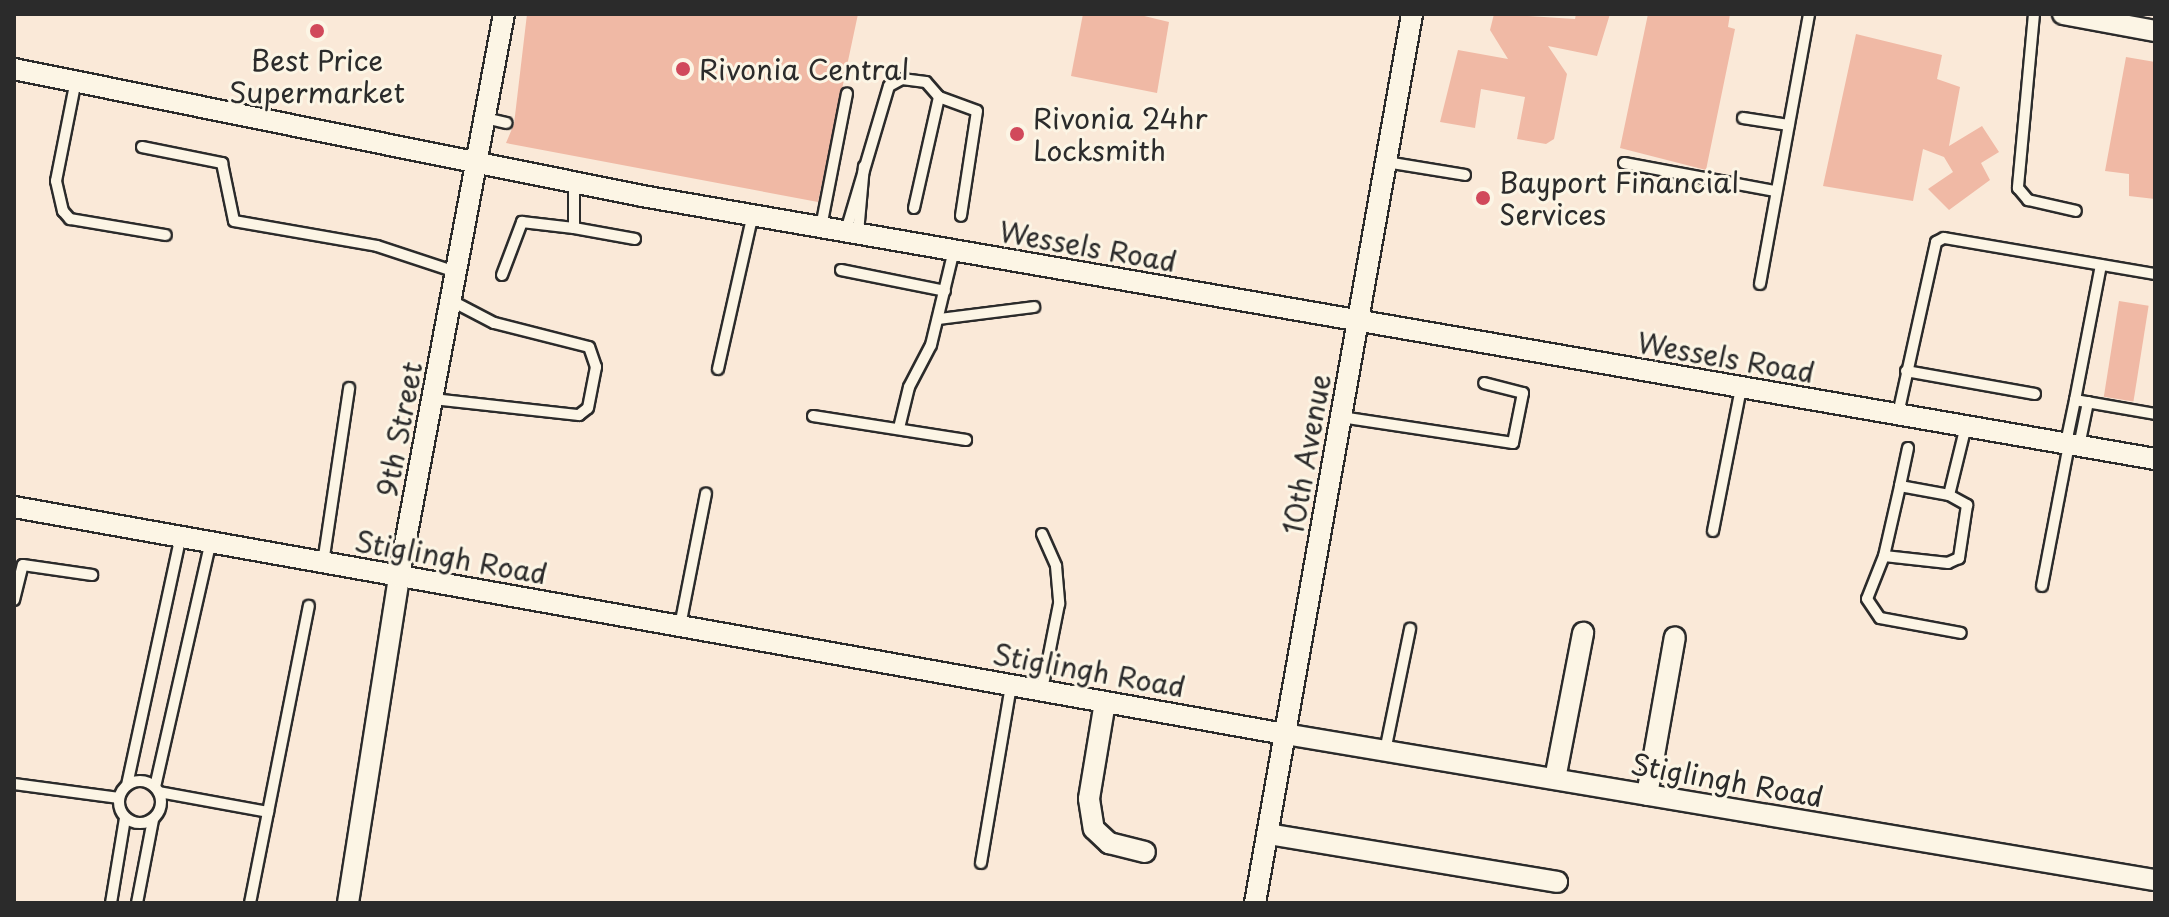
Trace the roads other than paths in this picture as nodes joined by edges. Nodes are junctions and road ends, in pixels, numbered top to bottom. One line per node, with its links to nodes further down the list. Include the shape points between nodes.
1 (504, 14): 11 (street, 9th Street)
2 (1412, 14): 16 (street, 10th Avenue)
3 (1809, 14): 14 (lane)
4 (2034, 14): 23 (lane, via 2018,188 2028,200)
5 (2063, 14): 6 (street)
6 (2155, 31)
7 (14, 69): 8 (street, Wessels Road)
8 (76, 78): 18 (street, Wessels Road); 29 (lane, via 56,181 63,211 70,219)
9 (847, 93): 26 (lane)
10 (939, 97): 22 (lane); 25 (lane, via 977,111); 28 (lane, via 926,82 895,81 864,166 867,181)
11 (485, 118): 13 (lane); 18 (street, 9th Street)
12 (1743, 118): 14 (lane)
13 (506, 123)
14 (1788, 125): 21 (lane)
15 (142, 147): 34 (lane, via 222,163 230,176 234,221 377,246)
16 (1386, 162): 19 (lane); 42 (street, 10th Avenue)
17 (1624, 163): 21 (lane)
18 (478, 164): 20 (street, Wessels Road); 34 (street, 9th Street)
19 (1465, 175)
20 (574, 183): 24 (street, Wessels Road); 27 (lane)
21 (1775, 191): 37 (lane)
22 (914, 208)
23 (2076, 211)
24 (753, 214): 26 (street, Wessels Road); 43 (lane)
25 (961, 216)
26 (821, 227): 28 (street, Wessels Road)
27 (574, 228): 30 (lane); 36 (lane, via 517,225)
28 (852, 232): 31 (street, Wessels Road)
29 (166, 235)
30 (635, 239)
31 (954, 250): 38 (lane); 42 (street, Wessels Road)
32 (2101, 265): 35 (lane); 44 (lane, via 1936,242); 50 (lane)
33 (841, 270): 38 (lane)
34 (458, 272): 39 (street, 9th Street)
35 (2155, 274)
36 (502, 275)
37 (1760, 284)
38 (945, 291): 41 (lane)
39 (452, 301): 49 (street, 9th Street); 49 (lane, via 494,323 589,347 596,367 588,408 579,415)
40 (1034, 307): 41 (lane)
41 (939, 319): 57 (lane, via 909,387)
42 (1358, 322): 47 (street, Wessels Road); 55 (street, 10th Avenue)
43 (718, 369)
44 (1906, 371): 48 (lane); 52 (lane)
45 (1484, 383): 55 (lane, via 1523,393 1513,443)
46 (349, 388): 71 (lane)
47 (1741, 388): 52 (street, Wessels Road); 66 (lane)
48 (2035, 394)
49 (433, 399): 73 (street, 9th Street)
50 (2075, 400): 51 (lane); 59 (lane)
51 (2088, 402): 53 (lane); 59 (lane)
52 (1898, 414): 56 (street, Wessels Road)
53 (2155, 414)
54 (813, 416): 57 (lane)
55 (1341, 417): 85 (street, 10th Avenue)
56 (1966, 426): 59 (street, Wessels Road); 64 (lane)
57 (899, 428): 58 (lane)
58 (966, 440)
59 (2071, 444): 61 (street, Wessels Road); 74 (lane)
60 (1908, 448): 62 (lane)
61 (2155, 459)
62 (1900, 486): 64 (lane); 70 (lane)
63 (706, 494): 77 (lane)
64 (1949, 495): 70 (lane, via 1967,505 1959,558 1948,563)
65 (14, 507): 68 (street, Stiglingh Road)
66 (1713, 531)
67 (1042, 534): 83 (lane, via 1056,566 1059,604)
68 (181, 535): 69 (street, Stiglingh Road); 89 (lane)
69 (211, 541): 71 (street, Stiglingh Road); 90 (lane)
70 (1884, 556): 80 (lane, via 1869,586 1869,610 1880,618)
71 (323, 563): 73 (street, Stiglingh Road)
72 (92, 575): 75 (lane, via 23,565)
73 (399, 576): 77 (street, Stiglingh Road); 104 (street, 9th Street)
74 (2042, 586)
75 (14, 600)
76 (309, 606): 93 (lane)
77 (680, 626): 82 (street, Stiglingh Road)
78 (1410, 629): 86 (lane)
79 (1583, 633): 87 (street)
80 (1961, 633)
81 (1675, 637): 91 (street)
82 (1011, 685): 83 (street, Stiglingh Road); 98 (lane)
83 (1042, 690): 84 (street, Stiglingh Road)
84 (1105, 702): 85 (street, Stiglingh Road); 97 (street, via 1089,799 1094,829 1109,843)
85 (1285, 734): 86 (street, Stiglingh Road); 96 (street, 10th Avenue)
86 (1385, 751): 87 (street, Stiglingh Road)
87 (1555, 779): 91 (street, Stiglingh Road)
88 (14, 784): 92 (lane)
89 (127, 785): 90 (lane, via 141,781); 92 (lane)
90 (157, 790): 93 (lane); 95 (lane, via 161,807)
91 (1647, 795): 99 (street, Stiglingh Road)
92 (119, 798): 94 (lane)
93 (268, 812): 103 (lane)
94 (125, 818): 95 (lane, via 139,824); 101 (lane)
95 (153, 820): 102 (lane)
96 (1268, 834): 100 (street); 105 (street, 10th Avenue)
97 (1145, 852)
98 (981, 863)
99 (2155, 880)
100 (1557, 882)
101 (111, 903)
102 (137, 903)
103 (250, 903)
104 (348, 903)
105 (1255, 903)

